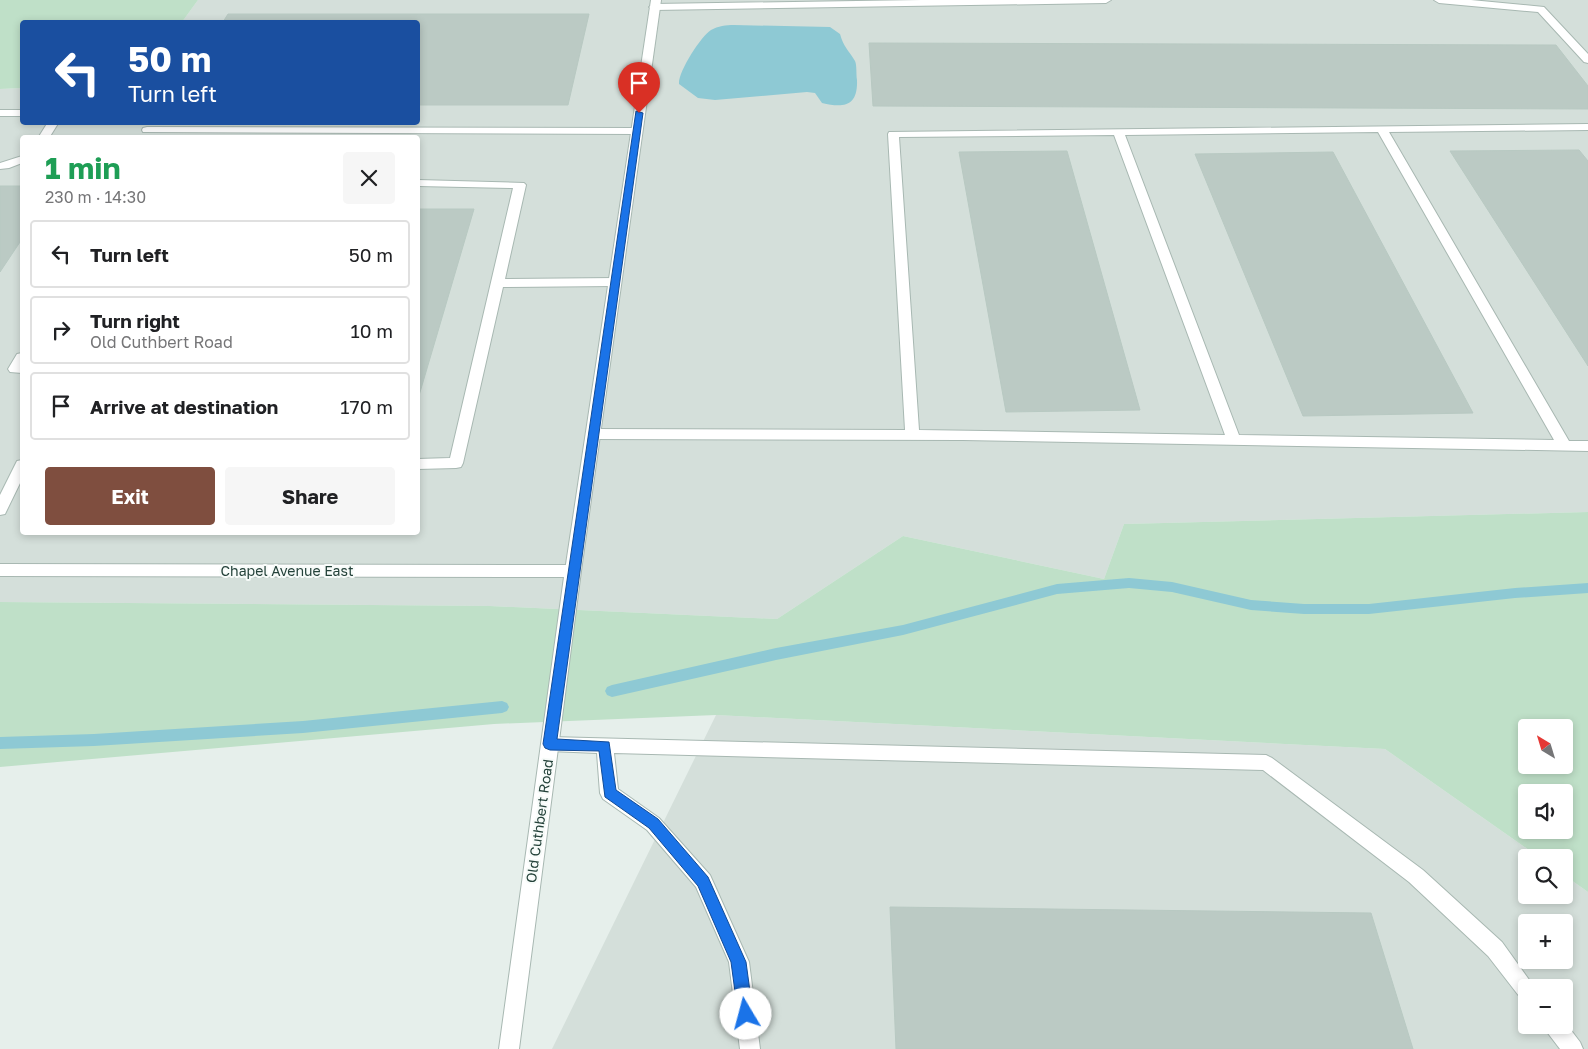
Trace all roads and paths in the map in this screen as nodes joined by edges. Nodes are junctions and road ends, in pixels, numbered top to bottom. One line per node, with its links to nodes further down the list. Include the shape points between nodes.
1 (1106, 0): 3 (street)
2 (1439, 0): 4 (street, via 1541,9)
3 (655, 4): 10 (street, Old Cuthbert Road)
4 (1588, 60)
5 (0, 113): 6 (street)
6 (20, 113)
7 (1588, 127): 8 (street)
8 (1382, 129): 11 (street); 22 (street)
9 (147, 130): 10 (street)
10 (637, 131): 15 (street, Old Cuthbert Road)
11 (1118, 132): 20 (street, via 894,134); 21 (street)
12 (20, 160): 13 (street)
13 (0, 166)
14 (420, 184): 16 (street, via 520,185)
15 (615, 282): 16 (street); 19 (street, Old Cuthbert Road)
16 (497, 283): 24 (street, via 456,463)
17 (20, 360): 18 (street, via 15,369)
18 (20, 369)
19 (593, 434): 20 (street); 28 (street, Old Cuthbert Road)
20 (912, 434): 21 (street)
21 (1234, 440): 22 (street)
22 (1564, 445): 23 (street)
23 (1588, 446)
24 (420, 464)
25 (20, 474): 26 (street)
26 (0, 510)
27 (0, 570): 28 (street, Chapel Avenue East)
28 (573, 571): 29 (street, Old Cuthbert Road)
29 (550, 744): 30 (street); 33 (street, Old Cuthbert Road)
30 (605, 746): 31 (street, via 1266,763 1416,876 1495,949); 34 (street, via 609,793 654,824 703,881 739,962)
31 (1518, 979)
32 (1561, 1034): 35 (street)
33 (509, 1049)
34 (750, 1049)
35 (1573, 1049)

